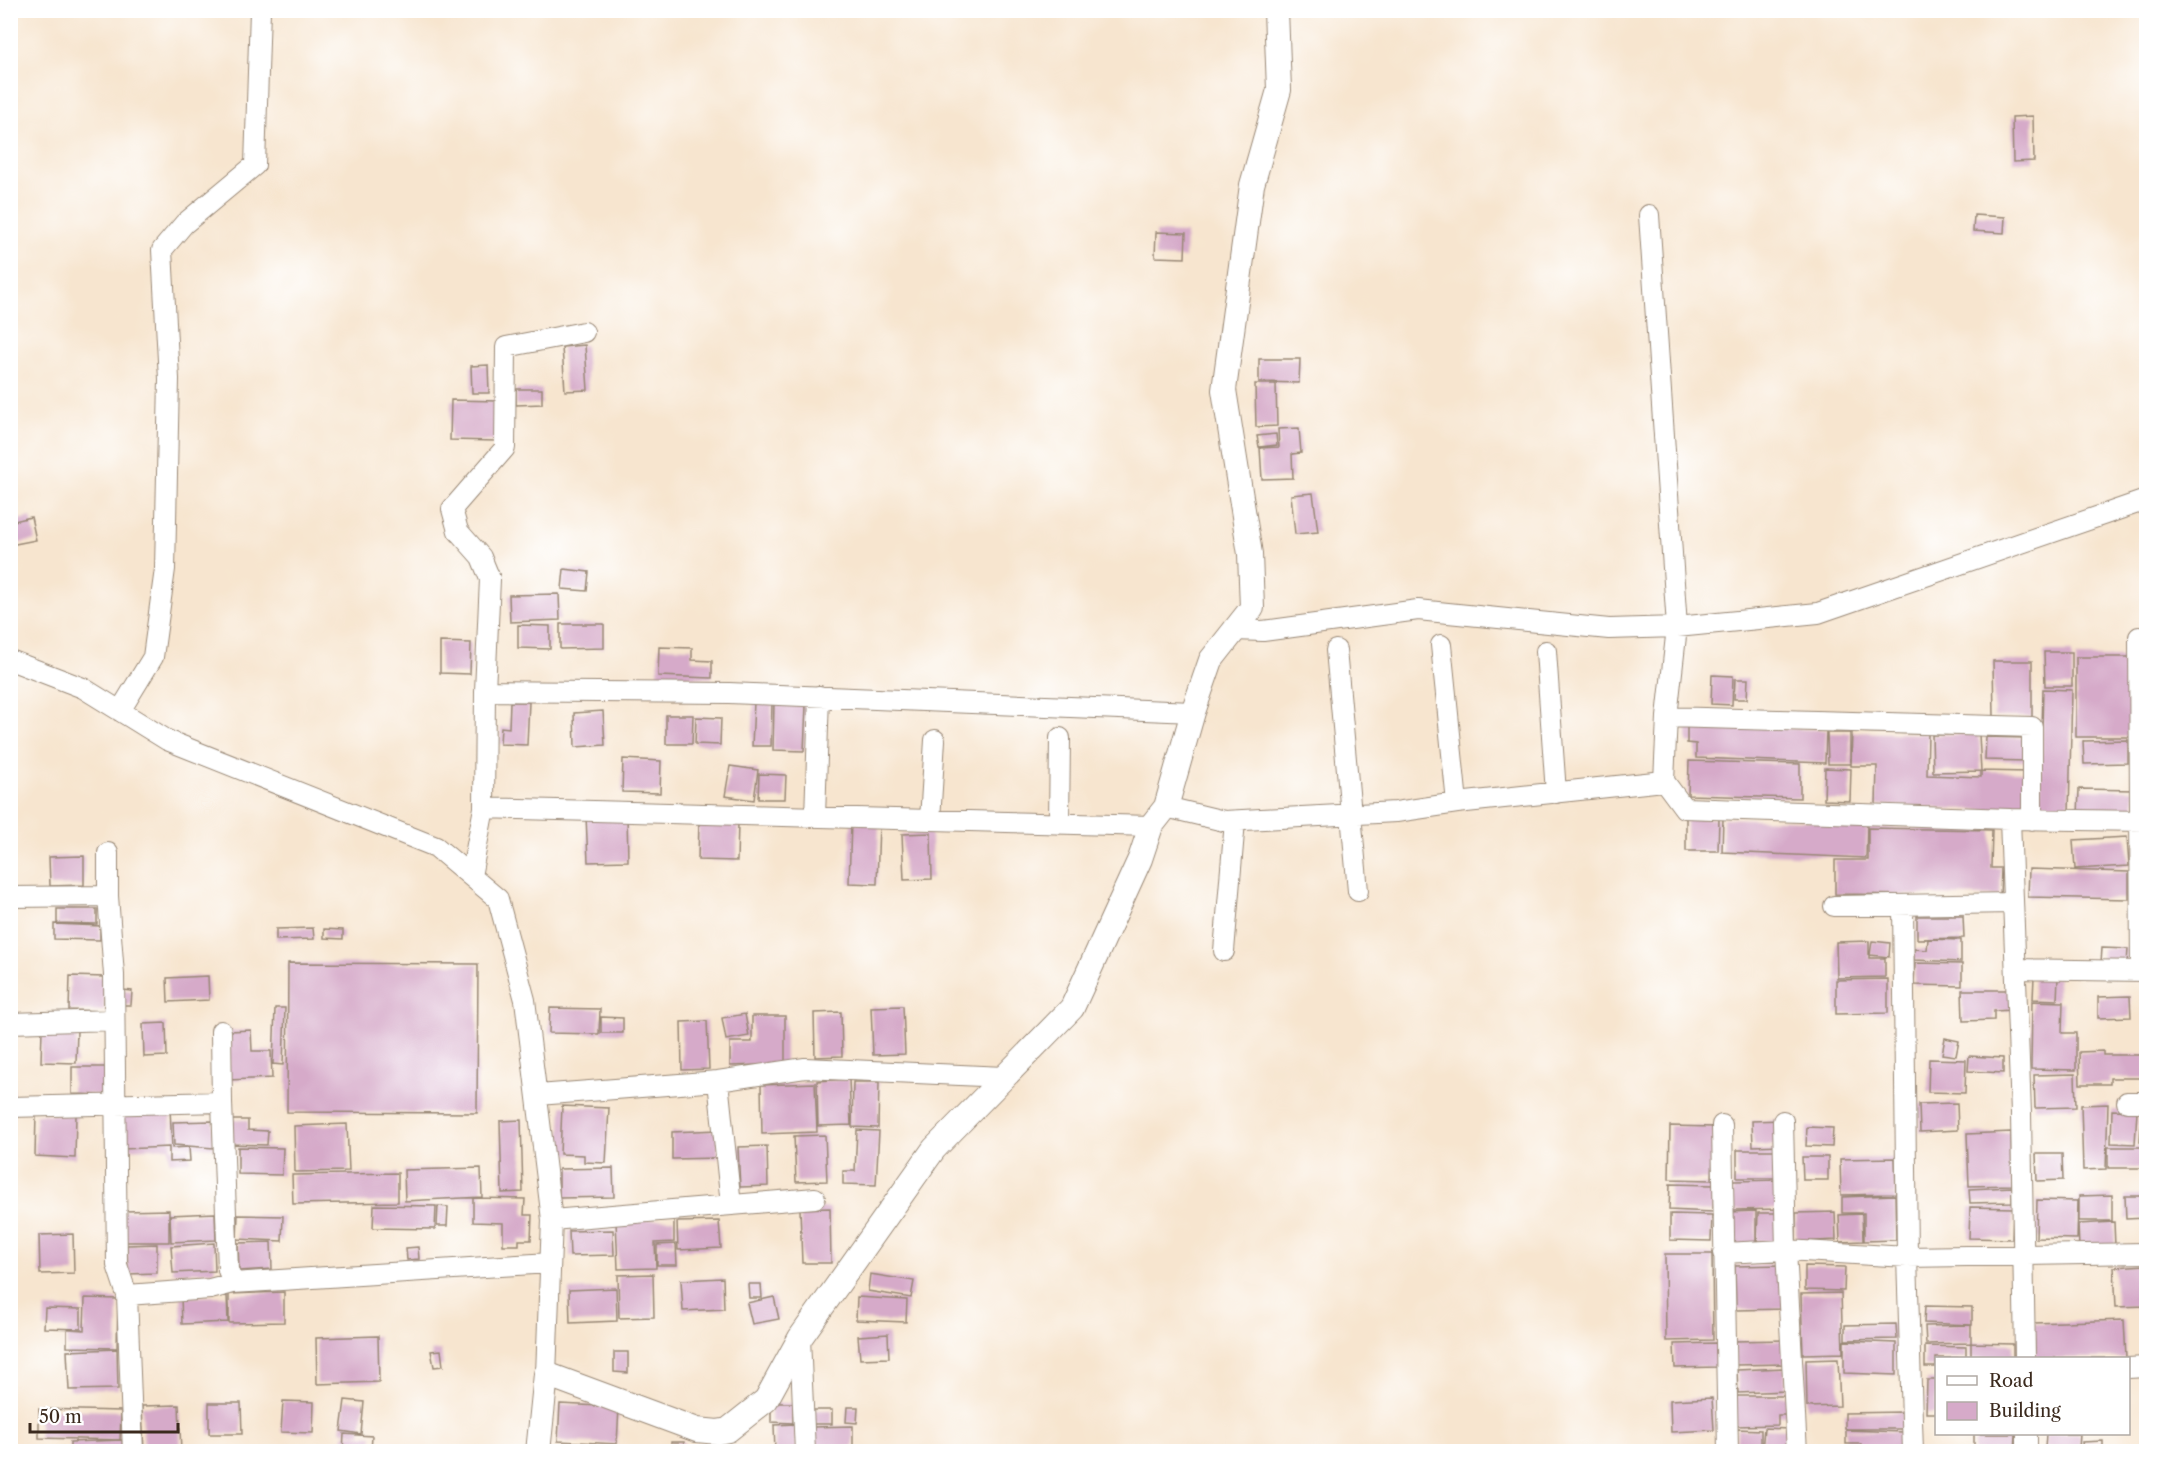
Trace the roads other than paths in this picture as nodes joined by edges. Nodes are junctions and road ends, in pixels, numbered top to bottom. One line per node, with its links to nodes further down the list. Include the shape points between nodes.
1 (260, 10): 15 (street, via 255,165 184,224 162,250 169,379 165,569 153,657)
2 (1276, 10): 7 (street, via 1279,90 1252,185 1224,390 1250,554 1252,608)
3 (1649, 215): 6 (street)
4 (584, 332): 13 (street, via 506,347 505,448 452,509 458,531 481,557 490,579)
5 (2146, 501): 6 (street, via 1818,614)
6 (1677, 627): 7 (street, via 1609,629 1418,609 1274,630); 17 (street)
7 (1234, 630): 16 (street, via 1211,660)
8 (2139, 637): 31 (street)
9 (1441, 645): 22 (street)
10 (1336, 650): 25 (street)
11 (1546, 651): 21 (street)
12 (10, 660): 15 (street, via 84,688)
13 (485, 691): 14 (street); 24 (street)
14 (819, 696): 16 (street); 26 (street)
15 (120, 711): 35 (street, via 167,740 436,847)
16 (1193, 712): 23 (street)
17 (1667, 717): 20 (street); 30 (street, via 2032,727)
18 (1060, 738): 32 (street)
19 (935, 740): 28 (street)
20 (1664, 781): 21 (street); 27 (street, via 1684,808)
21 (1556, 793): 22 (street)
22 (1457, 802): 25 (street, via 1396,812)
23 (1166, 807): 29 (street, via 1224,821); 33 (street)
24 (484, 808): 26 (street); 35 (street)
25 (1351, 814): 29 (street); 36 (street)
26 (815, 817): 28 (street)
27 (2010, 819): 30 (street); 39 (street)
28 (930, 820): 32 (street)
29 (1235, 820): 42 (street)
30 (2032, 820): 31 (street)
31 (2143, 821): 44 (street)
32 (1059, 824): 33 (street)
33 (1151, 826): 48 (street, via 1140,859 1072,1008)
34 (108, 853): 37 (street)
35 (471, 876): 50 (street, via 498,898 525,1000)
36 (1358, 891)
37 (108, 896): 38 (street); 45 (street)
38 (10, 897)
39 (2013, 903): 40 (street); 43 (street)
40 (1903, 905): 41 (street); 63 (street)
41 (1833, 906)
42 (1224, 951)
43 (2016, 969): 44 (street); 62 (street)
44 (2144, 971)
45 (113, 1020): 46 (street); 52 (street)
46 (10, 1023)
47 (221, 1031): 51 (street)
48 (1004, 1077): 49 (street, via 805,1068); 67 (street, via 934,1149)
49 (718, 1081): 50 (street); 57 (street)
50 (538, 1095): 58 (street)
51 (222, 1102): 52 (street); 65 (street, via 228,1270)
52 (114, 1104): 53 (street); 66 (street, via 117,1265)
53 (10, 1107)
54 (1783, 1121): 59 (street)
55 (1722, 1125): 60 (street)
56 (815, 1198): 57 (street)
57 (731, 1205): 58 (street)
58 (552, 1220): 64 (street)
59 (1786, 1250): 60 (street); 63 (street); 77 (street)
60 (1724, 1253): 76 (street)
61 (2146, 1253): 62 (street)
62 (2024, 1255): 63 (street); 68 (street)
63 (1907, 1257): 78 (street)
64 (550, 1263): 65 (street); 71 (street)
65 (233, 1283): 66 (street, via 210,1289)
66 (127, 1295): 73 (street)
67 (800, 1338): 71 (street, via 766,1400 728,1430 718,1432 697,1430); 75 (street)
68 (2025, 1357)
69 (2146, 1367): 70 (street)
70 (2130, 1368)
71 (546, 1374): 74 (street)
72 (2027, 1435): 79 (street)
73 (133, 1452)
74 (538, 1452)
75 (805, 1452)
76 (1728, 1452)
77 (1797, 1452)
78 (1912, 1452)
79 (2027, 1452)

